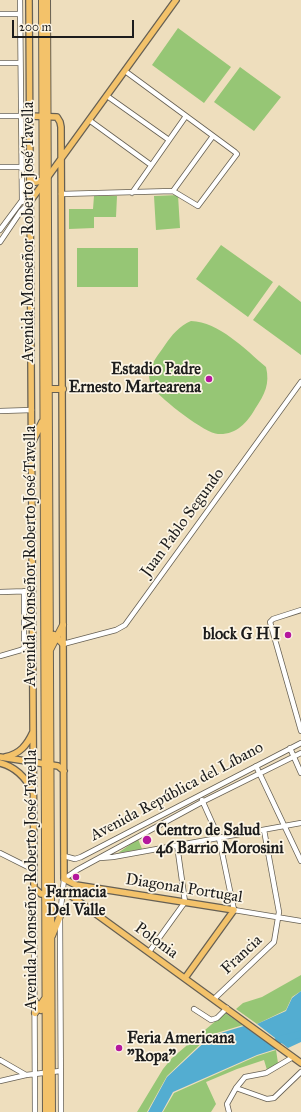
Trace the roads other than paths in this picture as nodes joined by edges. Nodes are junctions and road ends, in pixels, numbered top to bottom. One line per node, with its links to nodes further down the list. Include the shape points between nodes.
1 (20, 0): 7 (street)
2 (29, 0): 14 (main road)
3 (42, 0): 15 (highway, Avenida Monseñor Roberto José Tavella)
4 (47, 0): 15 (highway, Avenida Monseñor Roberto José Tavella)
5 (176, 0): 10 (main road)
6 (0, 14): 7 (street)
7 (20, 14): 9 (street)
8 (0, 63): 9 (street)
9 (20, 63): 13 (street)
10 (124, 71): 11 (main road); 16 (street)
11 (107, 96): 17 (main road); 19 (street)
12 (0, 116): 13 (street)
13 (21, 116): 14 (street); 25 (street)
14 (28, 116): 15 (main road); 26 (main road)
15 (45, 116): 20 (main road, via 59,119); 27 (highway, Avenida Monseñor Roberto José Tavella)
16 (186, 116): 18 (street); 19 (street)
17 (89, 120): 21 (main road); 23 (street)
18 (214, 136): 29 (street); 29 (street, via 236,152 235,158 198,206)
19 (169, 140): 23 (street)
20 (61, 143): 21 (main road, via 68,146); 22 (main road)
21 (72, 144): 22 (main road)
22 (61, 161): 27 (main road); 31 (main road)
23 (151, 166): 30 (street)
24 (0, 167): 25 (street)
25 (21, 167): 32 (street)
26 (30, 179): 27 (highway); 28 (main road)
27 (44, 183): 33 (main road); 39 (highway, Avenida Monseñor Roberto José Tavella); 43 (highway, Avenida Monseñor Roberto José Tavella)
28 (29, 191): 32 (street); 33 (main road)
29 (173, 191): 30 (street)
30 (132, 193): 31 (street)
31 (61, 194): 40 (main road)
32 (22, 202): 34 (street)
33 (29, 203): 35 (street); 41 (main road)
34 (2, 225): 35 (street); 36 (street)
35 (12, 225): 37 (street)
36 (0, 230)
37 (0, 242)
38 (301, 382): 52 (street, Juan Pablo Segundo, via 125,625 116,630)
39 (48, 389): 40 (highway); 50 (highway, Avenida Monseñor Roberto José Tavella)
40 (63, 389): 49 (main road)
41 (32, 410): 42 (street); 44 (main road)
42 (0, 411)
43 (43, 421): 44 (highway); 63 (highway, Avenida Monseñor Roberto José Tavella)
44 (32, 443): 45 (main road)
45 (33, 591): 47 (street); 55 (main road)
46 (0, 592): 47 (street)
47 (24, 592): 54 (street, via 24,648)
48 (301, 610): 56 (street, via 270,622)
49 (63, 625): 51 (highway); 52 (main road)
50 (50, 631): 51 (highway); 53 (highway, Avenida Monseñor Roberto José Tavella)
51 (57, 638): 52 (highway); 53 (highway)
52 (63, 644): 65 (main road)
53 (50, 651): 63 (highway, Avenida Monseñor Roberto José Tavella)
54 (0, 656)
55 (34, 730): 61 (main road, via 22,749); 62 (main road)
56 (301, 731)
57 (301, 743): 58 (street, Avenida República del Líbano)
58 (290, 748): 60 (street); 64 (street, Avenida República del Líbano)
59 (301, 752): 60 (street, Avenida República del Líbano)
60 (294, 756): 66 (street, Avenida República del Líbano); 67 (street)
61 (1, 760): 62 (main road); 68 (main road, via 23,776)
62 (34, 764): 63 (main road); 68 (main road)
63 (48, 766): 65 (main road, via 60,767); 84 (highway, Avenida Monseñor Roberto José Tavella)
64 (256, 766): 66 (street); 69 (street, Avenida República del Líbano)
65 (64, 771): 77 (main road)
66 (259, 773): 70 (street, Avenida República del Líbano); 72 (street)
67 (301, 773)
68 (34, 795): 80 (main road)
69 (199, 795): 70 (street); 77 (street, Avenida República del Líbano, via 75,860)
70 (202, 802): 74 (street); 78 (street, Avenida República del Líbano)
71 (301, 823): 72 (street)
72 (284, 826): 73 (street); 79 (street)
73 (264, 830): 74 (street); 88 (street, Francia)
74 (219, 838): 75 (street); 86 (street)
75 (177, 846): 78 (street); 85 (street)
76 (0, 853): 80 (street)
77 (64, 856): 81 (main road)
78 (99, 858): 81 (street, Avenida República del Líbano)
79 (301, 861)
80 (34, 870): 82 (main road)
81 (64, 879): 83 (street); 85 (main road, Diagonal Portugal, via 76,885)
82 (34, 888): 84 (main road); 95 (street)
83 (63, 893): 84 (main road); 87 (street); 91 (main road, Polonia, via 73,897)
84 (48, 895): 90 (highway, Avenida Monseñor Roberto José Tavella); 93 (highway, Avenida Monseñor Roberto José Tavella)
85 (185, 902): 86 (main road, Diagonal Portugal); 91 (street)
86 (234, 910): 88 (street, Diagonal Portugal); 92 (main road)
87 (60, 916): 90 (highway); 104 (street)
88 (279, 918): 89 (street, Diagonal Portugal); 94 (street, Francia, via 272,945)
89 (301, 921)
90 (50, 939): 105 (highway, Avenida Monseñor Roberto José Tavella)
91 (149, 952): 92 (main road, Polonia)
92 (185, 978): 94 (main road, Polonia)
93 (46, 997): 96 (highway); 100 (highway, Avenida Monseñor Roberto José Tavella)
94 (214, 999): 97 (main road, Polonia)
95 (34, 1000): 96 (highway); 99 (street)
96 (39, 1007): 99 (highway); 100 (highway)
97 (227, 1008): 98 (street, via 211,1020); 101 (main road, Polonia)
98 (194, 1009)
99 (35, 1013): 107 (street)
100 (46, 1017): 105 (highway, Avenida Monseñor Roberto José Tavella)
101 (293, 1057): 103 (main road, Polonia); 110 (street, via 266,1073 245,1077)
102 (0, 1060): 108 (street)
103 (300, 1061)
104 (60, 1071): 105 (street); 114 (street)
105 (48, 1072): 107 (street); 112 (highway, Avenida Monseñor Roberto José Tavella); 113 (highway, Avenida Monseñor Roberto José Tavella)
106 (301, 1072): 110 (street, via 274,1098 267,1099)
107 (35, 1074): 108 (street); 111 (street)
108 (26, 1075): 109 (street)
109 (0, 1081)
110 (236, 1088): 115 (street, via 227,1104)
111 (35, 1112)
112 (46, 1112)
113 (52, 1112)
114 (61, 1112)
115 (229, 1112)

